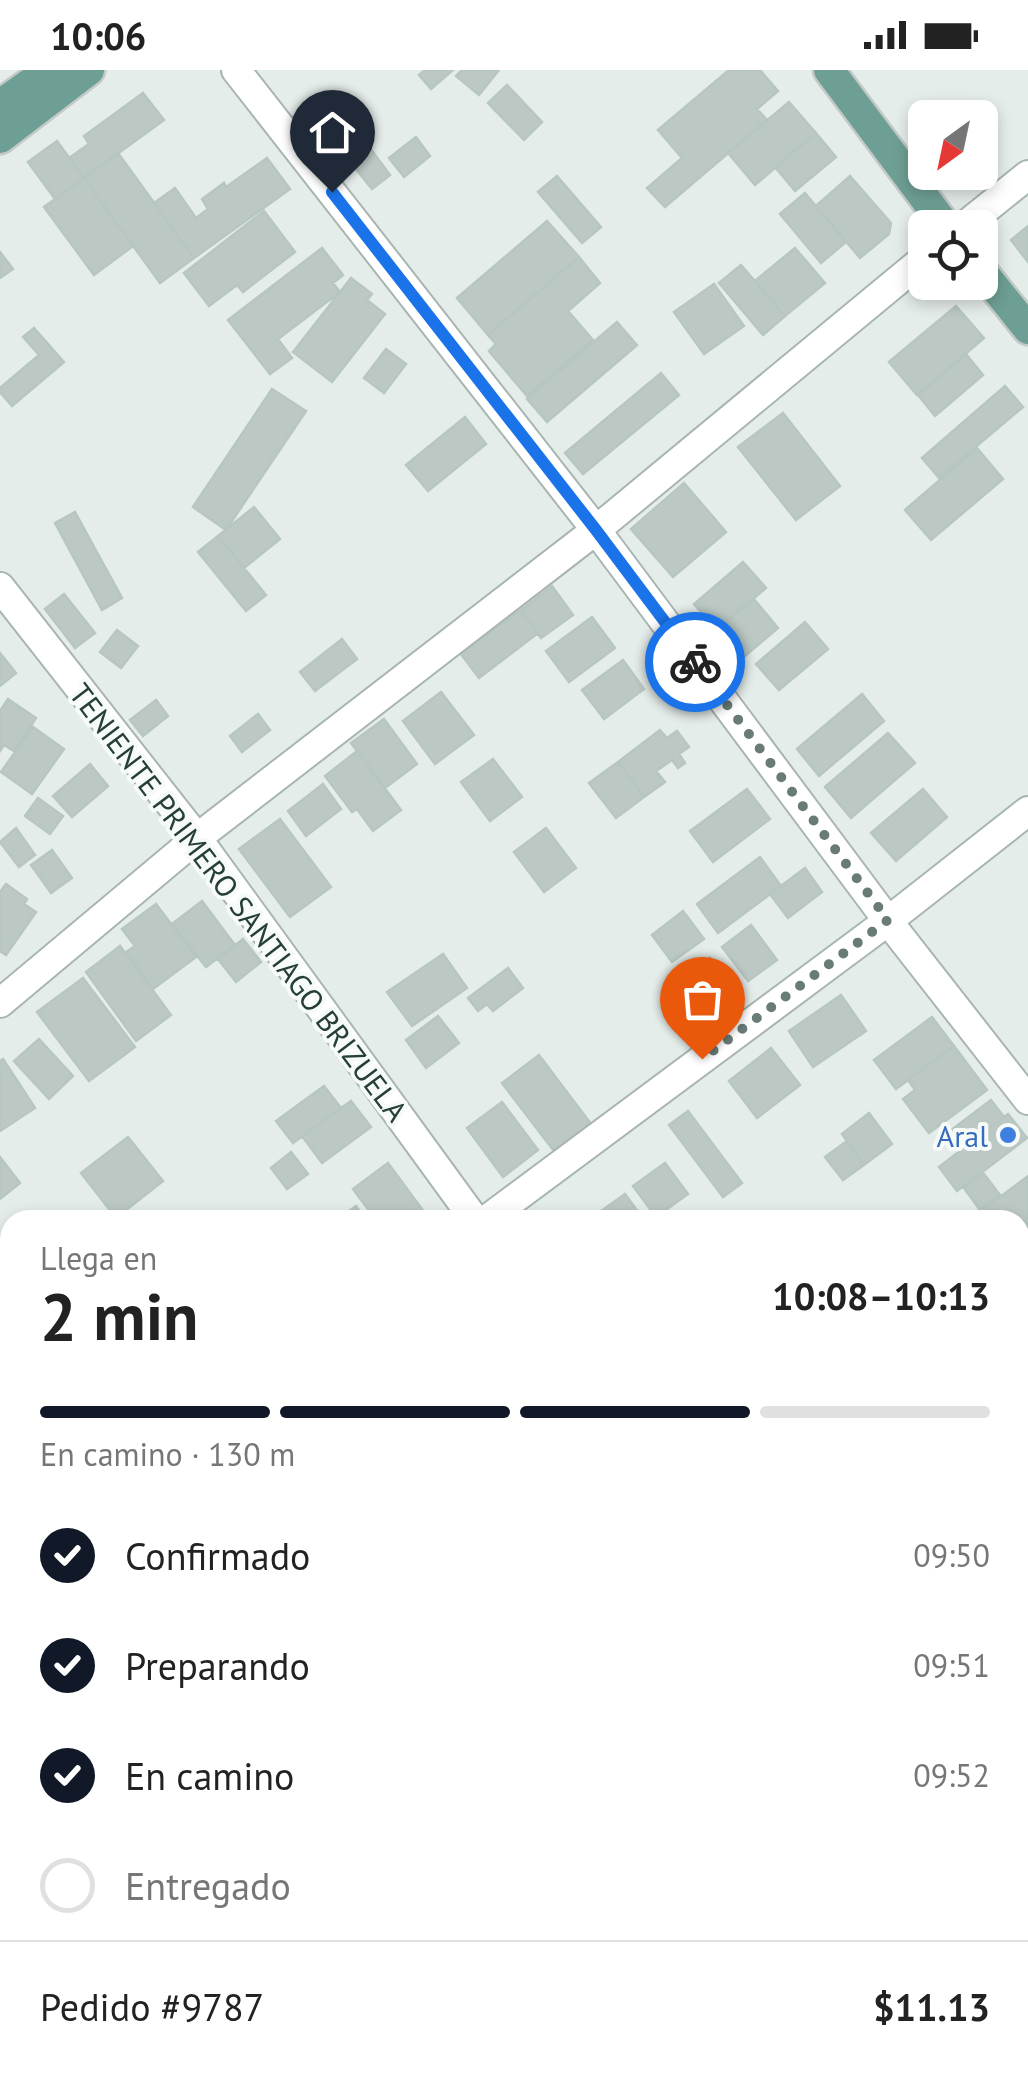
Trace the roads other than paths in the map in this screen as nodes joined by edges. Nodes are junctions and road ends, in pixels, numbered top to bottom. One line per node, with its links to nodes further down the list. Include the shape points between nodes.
1 (49, 70): 5 (main road)
2 (89, 70): 6 (main road)
3 (236, 70): 13 (street)
4 (829, 70): 8 (main road)
5 (0, 105)
6 (0, 138)
7 (1028, 174): 9 (street)
8 (934, 210)
9 (984, 210)
10 (908, 272): 13 (street)
11 (998, 292): 12 (main road)
12 (1028, 329)
13 (596, 530): 16 (street); 17 (street)
14 (0, 587): 16 (street, TENIENTE PRIMERO SANTIAGO BRIZUELA)
15 (1028, 811): 17 (street)
16 (197, 838): 18 (street); 20 (street, TENIENTE PRIMERO SANTIAGO BRIZUELA)
17 (888, 920): 19 (street); 21 (street)
18 (0, 1003)
19 (1028, 1100)
20 (468, 1210)
21 (499, 1210)

